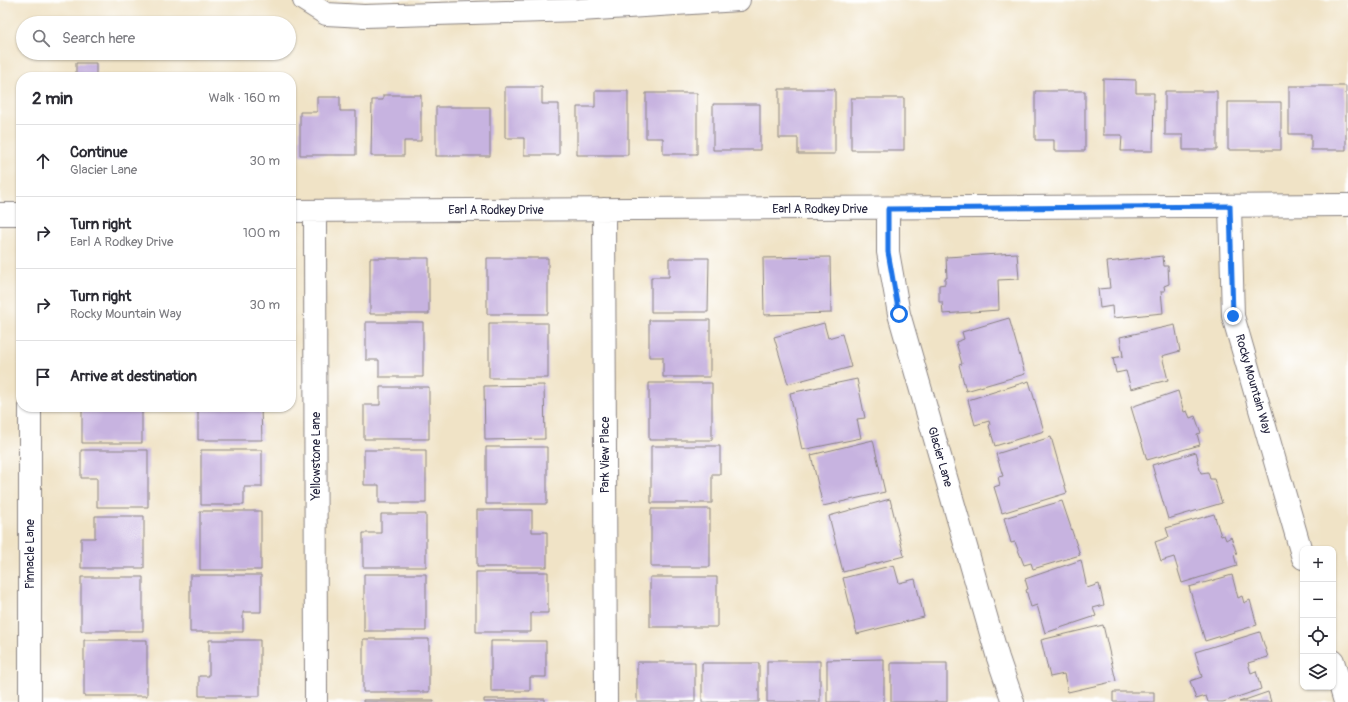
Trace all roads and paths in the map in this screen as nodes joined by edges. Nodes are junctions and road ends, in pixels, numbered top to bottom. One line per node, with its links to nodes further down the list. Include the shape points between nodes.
1 (304, 0): 3 (street, via 326,14 364,16)
2 (739, 0): 3 (street)
3 (594, 5)
4 (1348, 205): 5 (street, Earl A Rodkey Drive)
5 (1230, 206): 7 (street, Earl A Rodkey Drive); 13 (street, Rocky Mountain Way, via 1233,316)
6 (604, 209): 7 (street, Earl A Rodkey Drive); 9 (street, Earl A Rodkey Drive); 17 (street, Park View Place)
7 (888, 209): 18 (street, Glacier Lane, via 888,252 899,314)
8 (296, 211): 9 (street, Earl A Rodkey Drive)
9 (315, 211): 16 (street, Yellowstone Lane)
10 (0, 214): 11 (street)
11 (16, 214)
12 (30, 412): 15 (street, Pinnacle Lane)
13 (1300, 548)
14 (1336, 671): 19 (street)
15 (30, 702)
16 (316, 702)
17 (606, 702)
18 (1013, 702)
19 (1345, 702)

